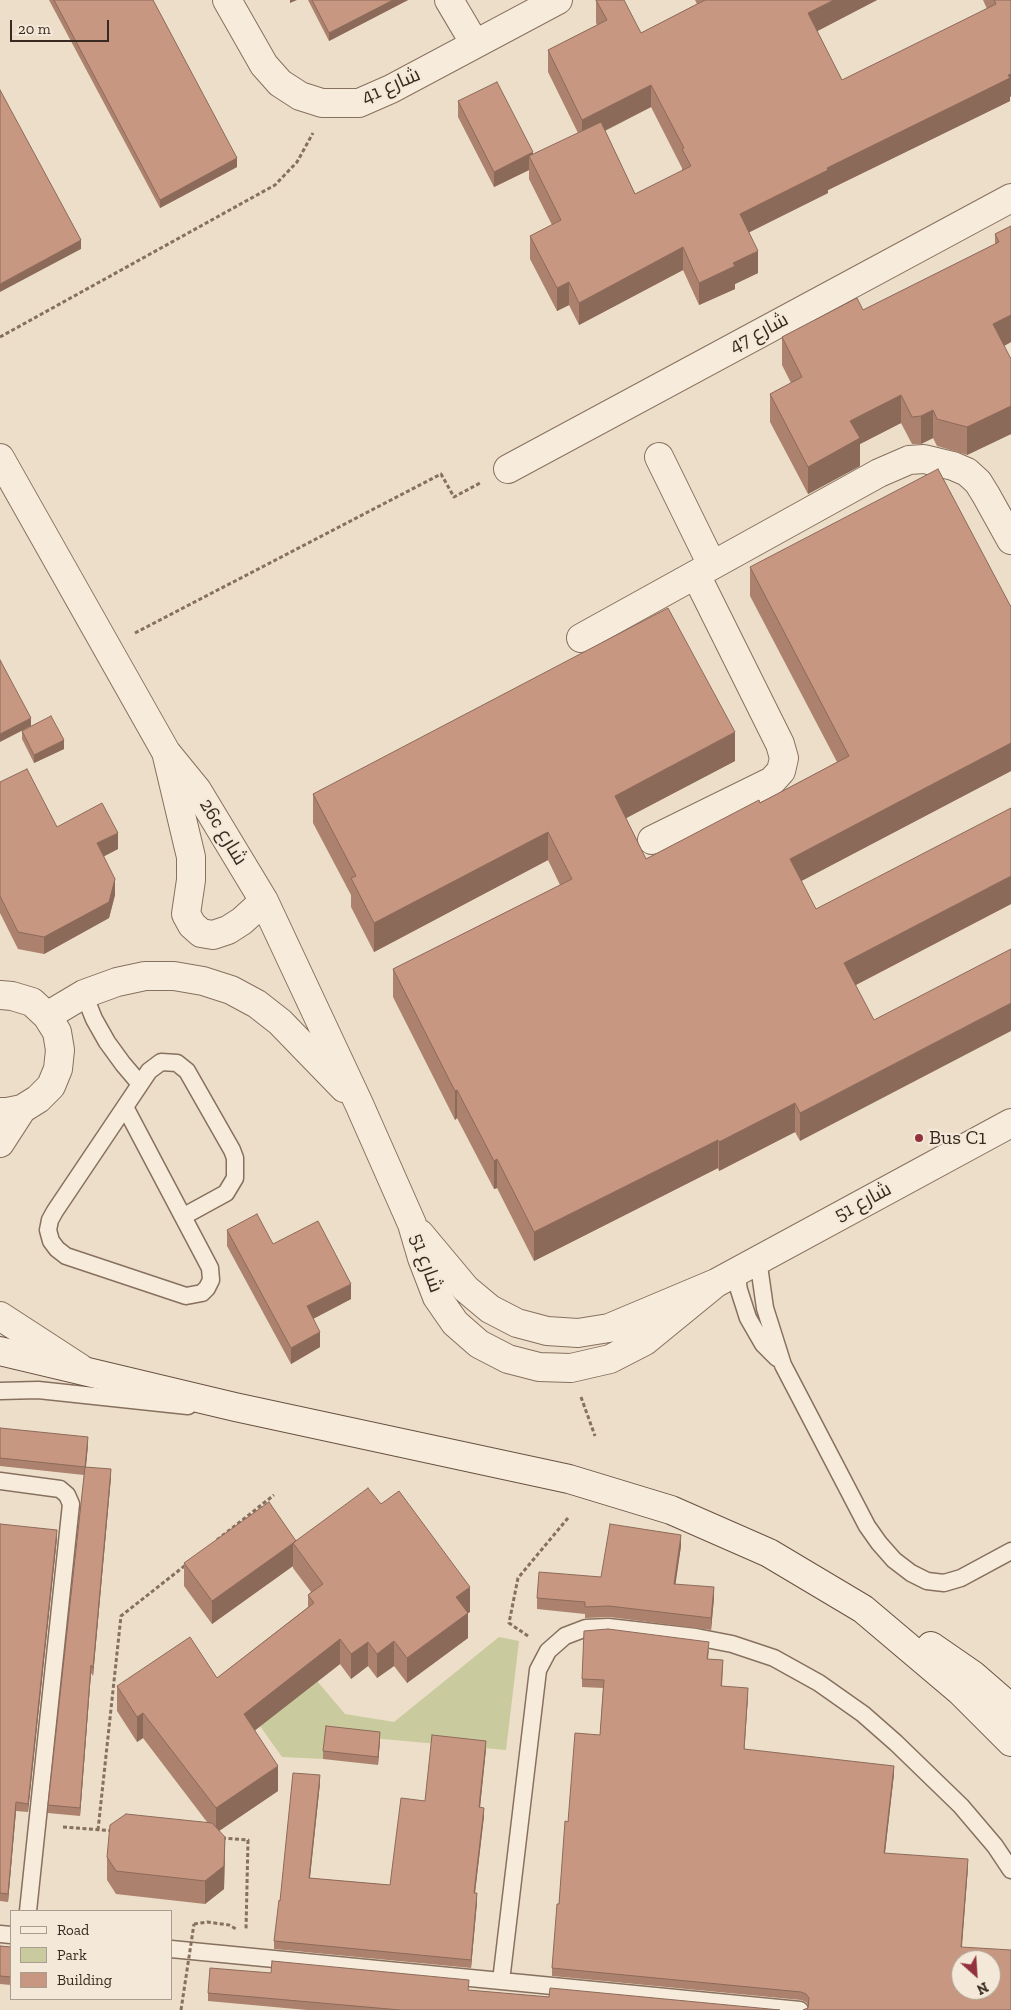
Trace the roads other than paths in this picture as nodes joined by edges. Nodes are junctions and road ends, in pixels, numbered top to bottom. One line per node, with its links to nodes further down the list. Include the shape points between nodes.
1 (227, 0): 4 (street, شارع 41, via 264,65 280,83 300,96 322,103 359,103)
2 (449, 0): 4 (street)
3 (558, 0): 4 (street, شارع 41)
4 (475, 44)
5 (1011, 198): 8 (street, شارع 47)
6 (659, 457): 10 (street)
7 (0, 458): 12 (street, 26c شارع)
8 (508, 469)
9 (1011, 540): 10 (street, via 978,482 966,472 924,459 909,460 894,465)
10 (704, 570): 11 (street); 13 (street, via 784,758 781,771 772,781)
11 (581, 638)
12 (166, 752): 14 (street, 26c شارع, via 202,796); 14 (street, via 191,857 186,914 192,925 201,932 213,934 228,930)
13 (652, 840)
14 (264, 901): 19 (street, 26c شارع)
15 (4, 991): 17 (street, via 32,1002)
16 (84, 994): 17 (street); 18 (lane, via 107,1042); 19 (street, via 145,976 203,980 231,990 280,1022)
17 (47, 1016): 21 (street, via 57,1032 60,1050 58,1069 51,1086 38,1099)
18 (140, 1084): 20 (lane); 24 (lane, via 148,1071 161,1062 182,1066 235,1158 235,1178 226,1193)
19 (360, 1104): 25 (street, 26c شارع)
20 (125, 1107): 24 (lane); 24 (lane, via 50,1220 51,1241 66,1256 194,1296 207,1288 212,1274)
21 (11, 1110): 23 (street)
22 (1011, 1123): 26 (street, شارع 51)
23 (0, 1143)
24 (184, 1216)
25 (412, 1224): 26 (street, شارع 51, via 466,1289 490,1309 517,1323 547,1331 578,1333 609,1328); 26 (street, شارع 51, via 437,1297 454,1323 479,1344 508,1359 539,1367 571,1368 610,1360 645,1341)
26 (737, 1271): 29 (lane, via 765,1308); 29 (lane, via 748,1318 763,1344)
27 (0, 1316): 30 (street)
28 (0, 1351): 30 (street)
29 (783, 1365): 34 (lane, via 866,1526 894,1560 927,1582 944,1583 961,1578)
30 (83, 1370): 32 (street)
31 (0, 1391): 32 (lane, via 38,1390 174,1406)
32 (235, 1407): 35 (street, via 569,1479 671,1510 769,1553)
33 (0, 1482): 39 (lane, via 60,1489 71,1504)
34 (1011, 1551)
35 (863, 1608): 36 (street, via 958,1664); 37 (street, via 960,1691)
36 (1011, 1708)
37 (1011, 1742)
38 (1011, 1870): 41 (lane, via 961,1806 896,1743 819,1682 774,1658 732,1644 696,1636 608,1627 586,1628 565,1636 548,1651 538,1670)
39 (28, 1910)
40 (172, 1949): 41 (lane)
41 (501, 1981): 42 (lane)
42 (800, 2010)

